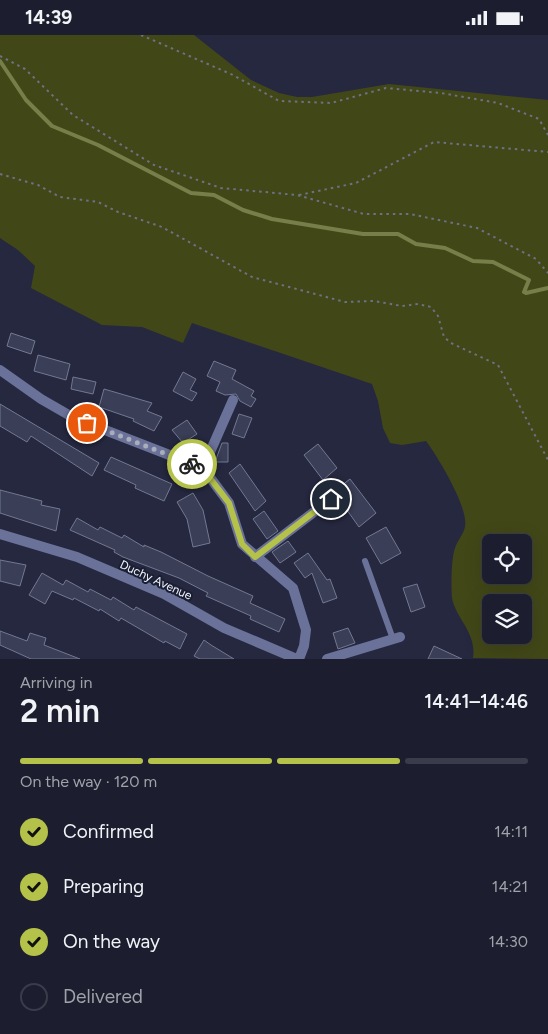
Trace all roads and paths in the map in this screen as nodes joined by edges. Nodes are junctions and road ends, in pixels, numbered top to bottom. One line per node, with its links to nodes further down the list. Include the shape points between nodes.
1 (141, 35): 3 (path, via 234,75 279,101 331,103 386,88 442,93 498,103 539,119)
2 (0, 55): 6 (path, via 25,69 73,115 154,165 221,188)
3 (548, 135)
4 (548, 152): 6 (path, via 434,142 356,183)
5 (0, 174): 10 (path, via 38,185 60,197 98,202 162,227 252,277 345,302 374,301 431,307 438,316 444,337 498,365)
6 (297, 195): 7 (path, via 364,214 410,214 477,228 536,259)
7 (548, 273)
8 (0, 370): 11 (street, via 74,418)
9 (233, 399): 11 (street)
10 (548, 461)
11 (203, 469): 14 (street, via 229,503 242,544)
12 (331, 499): 14 (street)
13 (0, 534): 17 (street, Duchy Avenue, via 77,557 164,594 224,629)
14 (255, 557): 17 (street, via 293,588 306,630)
15 (365, 561): 16 (lane)
16 (397, 638): 18 (street)
17 (298, 659)
18 (327, 659)

